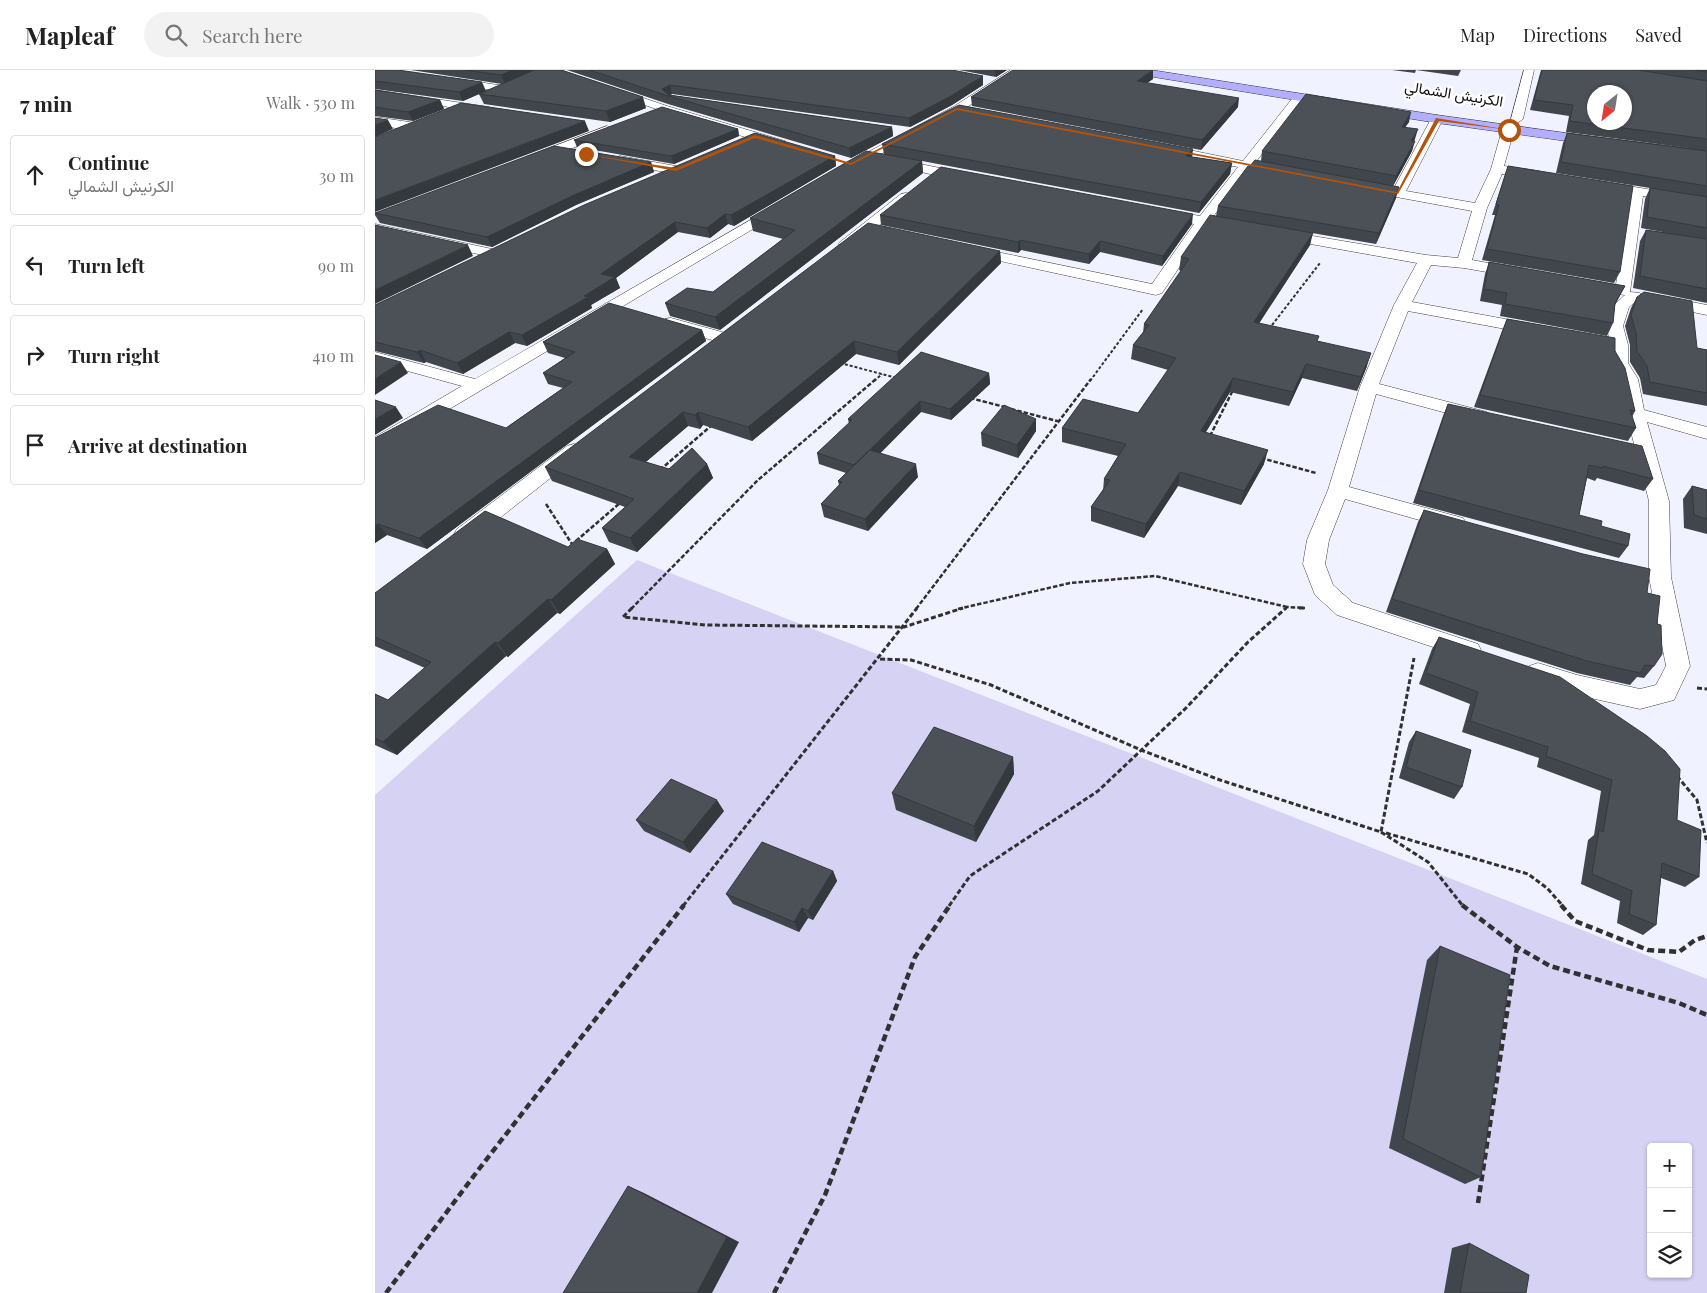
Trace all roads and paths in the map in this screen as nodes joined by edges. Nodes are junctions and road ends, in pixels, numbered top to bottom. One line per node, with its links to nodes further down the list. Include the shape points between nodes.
1 (1018, 70): 8 (street)
2 (1129, 70): 11 (main road, الكرنيش الشمالي)
3 (1197, 70): 22 (main road, الكرنيش الشمالي)
4 (1529, 70): 22 (street)
5 (545, 72): 10 (street)
6 (441, 80): 13 (street, via 510,87)
7 (981, 81): 8 (street)
8 (997, 83): 15 (street)
9 (375, 93): 13 (street)
10 (616, 93): 12 (street); 14 (street)
11 (1299, 97): 20 (main road, الكرنيش الشمالي); 37 (street)
12 (675, 100)
13 (465, 106): 16 (street); 19 (street)
14 (663, 108): 18 (street); 27 (street)
15 (957, 109): 17 (street); 25 (street)
16 (504, 112)
17 (976, 113)
18 (645, 115)
19 (440, 117)
20 (1437, 119): 22 (main road, الكرنيش الشمالي); 48 (street)
21 (375, 121): 26 (street, via 420,125)
22 (1513, 124): 28 (main road, الكرنيش الشمالي); 39 (street)
23 (591, 126): 32 (street, via 615,127)
24 (889, 130): 25 (street)
25 (912, 133): 35 (street)
26 (392, 136)
27 (755, 136): 29 (street); 30 (street)
28 (1612, 137)
29 (737, 144)
30 (790, 146)
31 (1151, 146): 37 (street)
32 (556, 150): 33 (street); 36 (street)
33 (586, 154)
34 (604, 157): 43 (street, via 681,168)
35 (866, 157): 38 (street); 41 (street)
36 (521, 163)
37 (1248, 165): 40 (street); 53 (street)
38 (834, 167)
39 (1497, 169): 42 (street); 51 (street)
40 (1277, 171)
41 (937, 172): 44 (street); 59 (street, via 875,230)
42 (1553, 178)
43 (650, 181)
44 (985, 181)
45 (1581, 182): 47 (street)
46 (1354, 185): 48 (street)
47 (1637, 191): 50 (street); 55 (street)
48 (1398, 193): 51 (street)
49 (793, 200): 67 (street)
50 (1707, 202)
51 (1480, 208): 61 (street)
52 (1146, 211): 53 (street)
53 (1203, 221): 57 (street); 64 (street)
54 (375, 228): 62 (street, via 496,251)
55 (1630, 233): 56 (street); 65 (street)
56 (1649, 236)
57 (1335, 245): 60 (street); 72 (path)
58 (956, 248): 64 (street)
59 (835, 253)
60 (1426, 260): 61 (street); 66 (street)
61 (1464, 263): 63 (street)
62 (468, 264)
63 (1539, 276)
64 (1156, 290): 86 (path)
65 (1623, 292): 68 (street); 84 (street, via 1609,343 1629,379)
66 (1402, 304): 73 (street); 82 (street)
67 (611, 306): 69 (street); 80 (street)
68 (1707, 310)
69 (630, 312)
70 (658, 320): 74 (street)
71 (741, 325): 74 (street)
72 (1269, 329)
73 (1553, 333)
74 (723, 338): 75 (street)
75 (708, 350)
76 (375, 357): 80 (street)
77 (835, 362): 78 (path)
78 (882, 374): 79 (path); 103 (path, via 758,480 623,617 706,625)
79 (901, 379)
80 (477, 385): 91 (street)
81 (1235, 386): 90 (path)
82 (1369, 387): 85 (street); 95 (street)
83 (967, 397): 86 (path)
84 (1635, 413): 88 (street); 107 (street, via 1636,451 1659,501 1651,575 1678,666 1665,693 1640,699 1577,685)
85 (1494, 419)
86 (1061, 422): 103 (path)
87 (713, 424): 93 (path)
88 (1707, 433)
89 (591, 436): 94 (street)
90 (1206, 444)
91 (375, 445)
92 (1254, 456): 95 (path)
93 (653, 475)
94 (531, 483): 98 (street); 99 (path)
95 (1339, 485): 97 (street); 102 (street, via 1318,540 1314,564 1323,589)
96 (624, 500): 99 (path)
97 (1471, 528)
98 (453, 543)
99 (572, 544): 100 (path)
100 (565, 550)
101 (1287, 607): 102 (path); 103 (path, via 1155,576 1071,583 953,610); 108 (path)
102 (1345, 609): 104 (street)
103 (904, 627): 106 (path)
104 (1404, 629): 105 (street); 110 (path, via 1415,651)
105 (1485, 655)
106 (879, 659): 108 (path, via 911,660 991,685); 116 (path, via 708,874)
107 (1521, 667)
108 (1141, 750): 110 (path, via 1220,780); 117 (path, via 1098,791 970,876 915,957 825,1194)
109 (1673, 772): 111 (path, via 1697,800)
110 (1381, 832): 112 (path, via 1527,874 1547,888 1575,921 1648,950 1679,952); 113 (path, via 1428,862 1465,909)
111 (1707, 843)
112 (1707, 936)
113 (1517, 947): 114 (path, via 1550,966 1679,1002); 115 (path)
114 (1707, 1015)
115 (1478, 1203)
116 (386, 1293)
117 (774, 1293)

